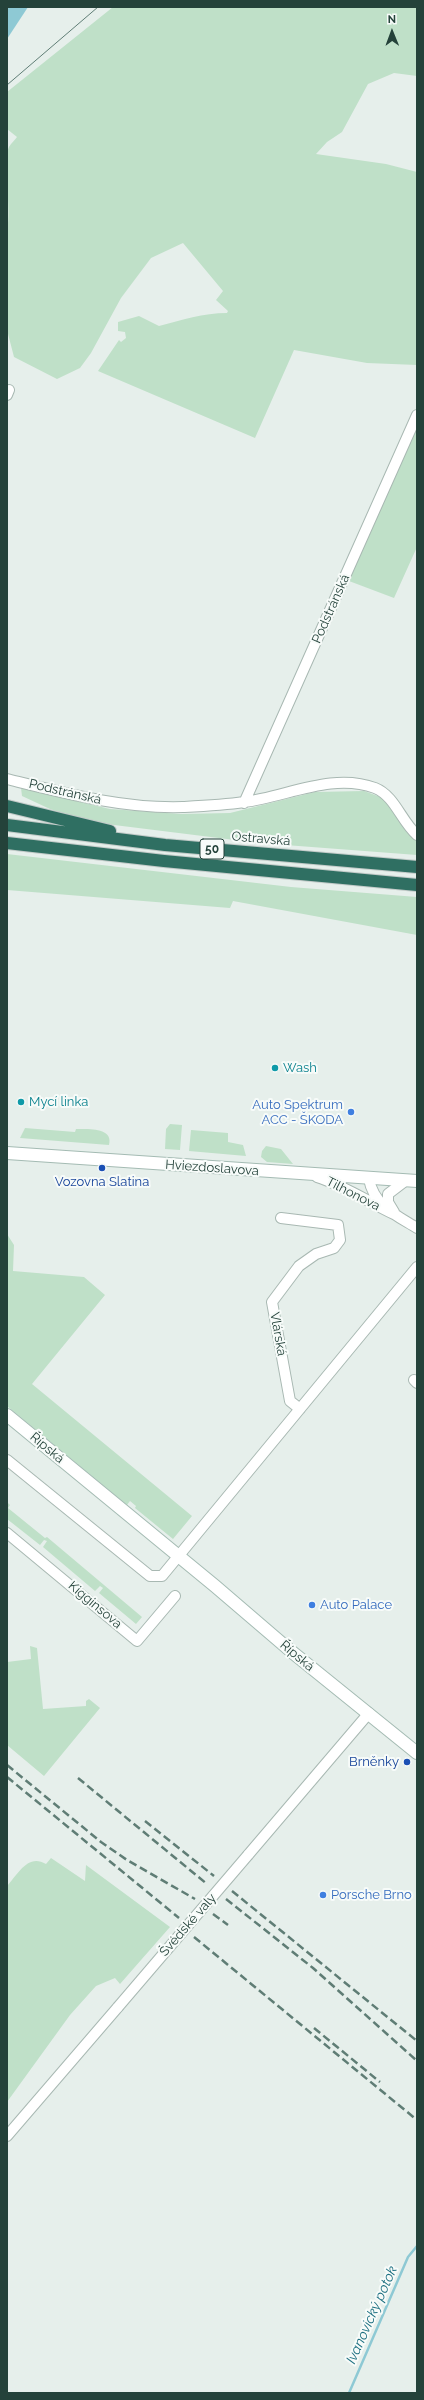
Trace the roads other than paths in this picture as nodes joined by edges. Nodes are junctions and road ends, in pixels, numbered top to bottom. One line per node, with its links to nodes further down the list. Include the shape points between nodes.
1 (417, 416): 3 (street, Podstránská)
2 (7, 778): 3 (street, Podstránská, via 110,802 182,807)
3 (244, 802): 6 (street, Podstránská, via 313,786 361,784 376,788 387,795)
4 (7, 806): 8 (highway, 50)
5 (7, 825): 8 (highway, Ostravská / 50)
6 (417, 835)
7 (7, 843): 10 (highway, 50)
8 (165, 845): 9 (highway, Ostravská / 50)
9 (417, 867)
10 (417, 885)
11 (7, 1153): 12 (street, Hviezdoslavova)
12 (310, 1175): 13 (street, Hviezdoslavova); 15 (street, Tilhonova, via 345,1188)
13 (369, 1179): 14 (street, Hviezdoslavova); 15 (street, Tilhonova, via 377,1200)
14 (411, 1181): 15 (street, Tilhonova, via 388,1194 388,1202)
15 (396, 1215): 17 (street, Tilhonova)
16 (281, 1218): 19 (street, Vlárská, via 338,1225 340,1240 334,1248 316,1254 299,1266 272,1302 290,1401)
17 (417, 1228)
18 (417, 1267): 19 (street)
19 (300, 1409): 23 (street)
20 (7, 1415): 23 (street, Řípská)
21 (7, 1460): 23 (street, via 150,1576 163,1576)
22 (7, 1533): 24 (street, Kigginsova, via 138,1641)
23 (180, 1556): 25 (street, Řípská, via 292,1652)
24 (175, 1596)
25 (369, 1713): 26 (street, Řípská); 27 (street, Švédské valy, bridge)
26 (417, 1753)
27 (7, 2136)

